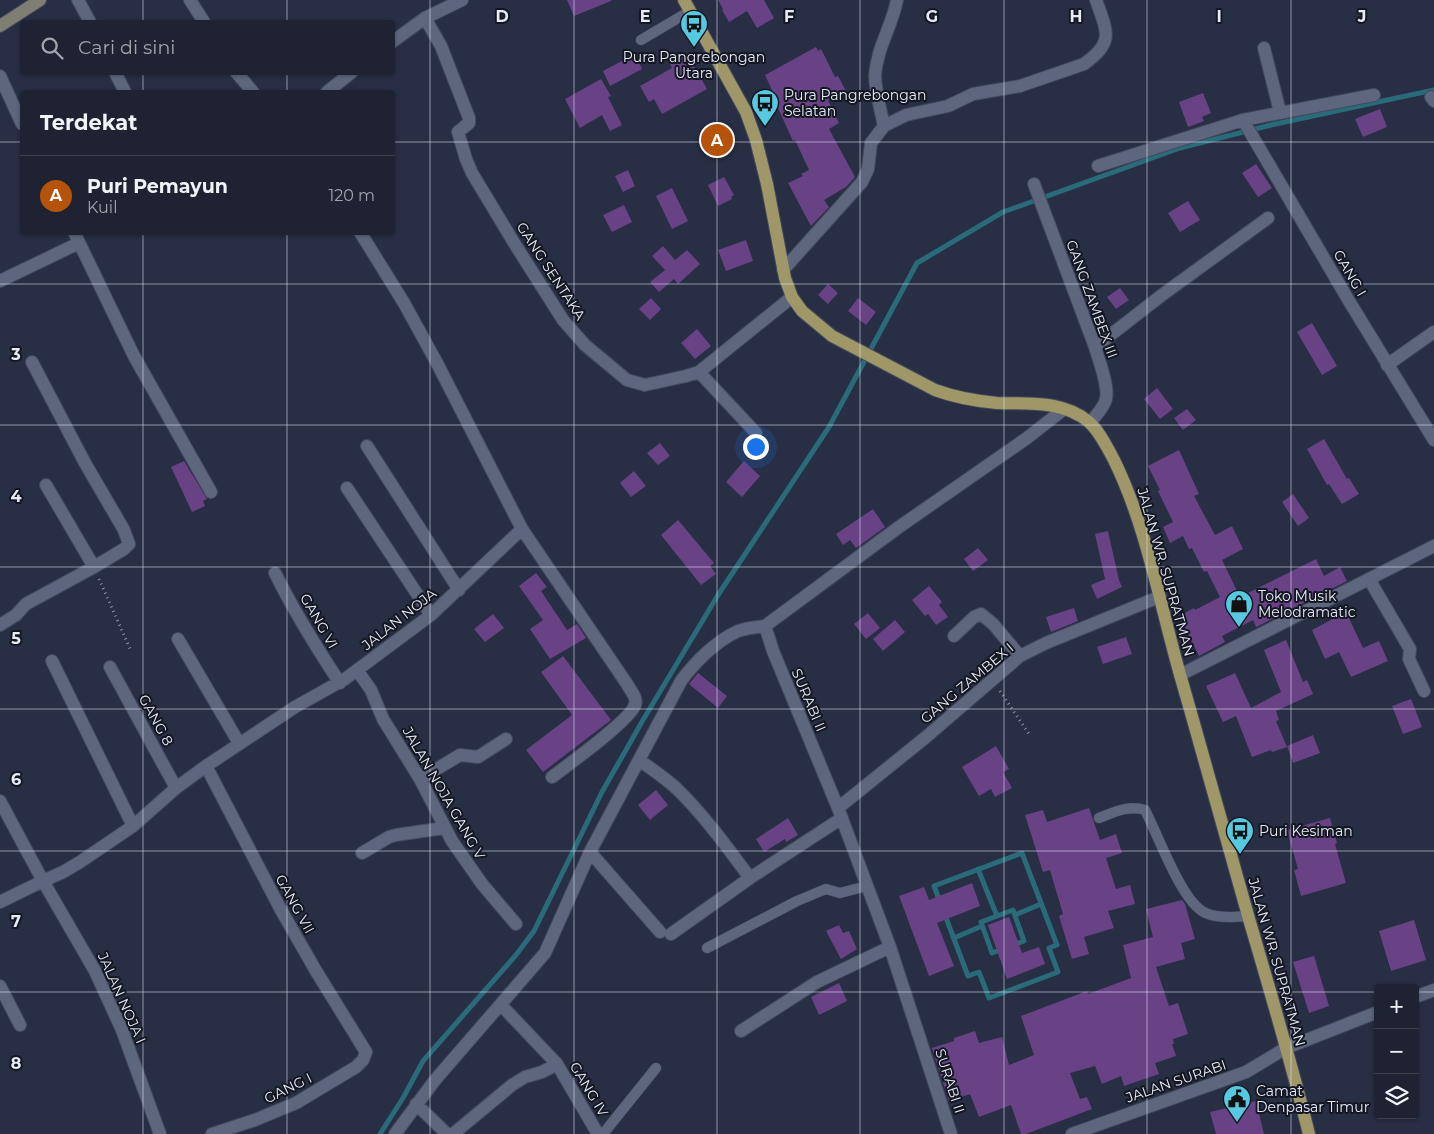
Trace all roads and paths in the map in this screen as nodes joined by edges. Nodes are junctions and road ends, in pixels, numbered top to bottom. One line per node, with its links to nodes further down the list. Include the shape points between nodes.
1 (40, 0): 11 (main road)
2 (78, 0): 9 (street)
3 (190, 0): 10 (street)
4 (462, 0): 8 (street)
5 (897, 0): 26 (street, via 875,76)
6 (1096, 0): 26 (street, via 1107,37 1105,44 1084,64 1020,86 973,94 948,106 906,115)
7 (687, 5): 13 (lane); 32 (main road, JALAN WR. SUPRATMAN, via 752,126)
8 (425, 18): 12 (street); 39 (street, GANG SENTAKA, via 441,46 469,118 469,123 458,132 466,159 563,320 585,345 627,380 646,385)
9 (89, 20)
10 (203, 20)
11 (0, 26)
12 (395, 40)
13 (641, 40)
14 (1264, 48): 23 (street)
15 (116, 75): 19 (street)
16 (239, 75): 20 (street)
17 (348, 75): 21 (street)
18 (0, 76): 24 (street)
19 (124, 90)
20 (251, 90)
21 (330, 90)
22 (1374, 95): 23 (street)
23 (1280, 112): 25 (street)
24 (20, 120)
25 (1244, 121): 27 (street); 38 (street, GANG I)
26 (884, 126): 32 (street, via 871,143 870,162 862,182)
27 (1098, 166)
28 (1035, 186): 36 (street, GANG ZAMBEX III)
29 (1268, 218): 36 (street)
30 (362, 235): 48 (street, via 438,365)
31 (76, 238): 33 (street); 47 (street, via 134,356)
32 (783, 270): 34 (main road, JALAN WR. SUPRATMAN)
33 (0, 281)
34 (792, 297): 39 (street, GANG SENTAKA); 40 (main road, JALAN WR. SUPRATMAN, via 821,328 945,394)
35 (1434, 332): 38 (street)
36 (1096, 347): 41 (street, GANG ZAMBEX III, via 1106,400)
37 (32, 362): 50 (street, via 129,540 127,547)
38 (1387, 366): 43 (street, GANG I)
39 (699, 372): 42 (street)
40 (1064, 408): 41 (main road, JALAN WR. SUPRATMAN); 57 (street)
41 (1090, 423): 54 (main road, JALAN WR. SUPRATMAN, via 1102,438 1124,480)
42 (756, 433)
43 (1434, 440)
44 (367, 446): 53 (street)
45 (46, 486): 50 (street)
46 (347, 488): 55 (street)
47 (212, 492)
48 (522, 530): 53 (street, JALAN NOJA); 74 (street, via 636,700 635,706 623,719)
49 (1434, 546): 52 (street)
50 (94, 567): 56 (street, via 26,604); 60 (path)
51 (275, 573): 67 (street, GANG VI, via 317,650)
52 (1369, 579): 65 (street); 68 (street, via 1410,649 1411,663)
53 (459, 590): 55 (street, JALAN NOJA)
54 (1159, 597): 61 (street, GANG ZAMBEX I); 65 (main road, JALAN WR. SUPRATMAN)
55 (432, 615): 64 (street, JALAN NOJA)
56 (0, 625)
57 (765, 626): 72 (street, via 729,636 692,668 681,681); 78 (street, SURABI II)
58 (954, 636): 61 (street, via 981,614)
59 (178, 639): 71 (street)
60 (131, 652)
61 (1020, 656): 66 (street, GANG ZAMBEX I)
62 (52, 661): 80 (street)
63 (110, 667): 76 (street, GANG 8)
64 (357, 670): 67 (street, JALAN NOJA); 75 (street, JALAN NOJA GANG V)
65 (1180, 675): 88 (main road, JALAN WR. SUPRATMAN)
66 (993, 680): 69 (path); 78 (street, GANG ZAMBEX I)
67 (340, 683): 71 (street, JALAN NOJA, via 295,707)
68 (1424, 692)
69 (1029, 734)
70 (506, 738): 75 (street, via 478,757 460,755)
71 (239, 744): 73 (street, JALAN NOJA)
72 (639, 760): 82 (street); 84 (street, via 687,799)
73 (206, 766): 76 (street, JALAN NOJA); 100 (street, GANG VII, via 281,910)
74 (552, 777)
75 (420, 779): 81 (street, JALAN NOJA GANG V)
76 (176, 788): 80 (street, JALAN NOJA)
77 (0, 801): 85 (street, JALAN NOJA I)
78 (840, 813): 84 (street, GANG ZAMBEX I); 86 (street, SURABI II)
79 (1099, 818): 88 (lane, via 1121,809 1145,810 1161,847 1192,901 1203,912)
80 (134, 826): 85 (street, JALAN NOJA, via 63,872)
81 (444, 828): 83 (street, via 396,835); 89 (street, JALAN NOJA GANG V, via 463,858)
82 (590, 852): 84 (street, GANG ZAMBEX I, via 666,933); 95 (street, via 544,953)
83 (362, 853)
84 (750, 878)
85 (43, 881): 87 (street, JALAN NOJA); 104 (street, JALAN NOJA I, via 106,994)
86 (867, 886): 90 (lane, via 840,893 826,889); 91 (street, SURABI II)
87 (0, 902)
88 (1249, 916): 99 (main road, JALAN WR. SUPRATMAN)
89 (516, 924)
90 (707, 948)
91 (890, 948): 98 (street, via 817,982); 111 (street, SURABI II)
92 (0, 986): 97 (street)
93 (1434, 990): 94 (street)
94 (1419, 996)
95 (501, 1005): 101 (street); 103 (street)
96 (1374, 1014): 99 (street, JALAN SURABI)
97 (20, 1025)
98 (741, 1032)
99 (1286, 1048): 112 (street, JALAN SURABI, via 1246,1072); 113 (main road, JALAN WR. SUPRATMAN)
100 (366, 1052): 105 (street, GANG I, via 356,1067 296,1103)
101 (557, 1064): 108 (street, GANG IV, via 512,1085); 109 (street, GANG IV)
102 (656, 1068): 110 (lane)
103 (416, 1104): 106 (street); 107 (street)
104 (160, 1134)
105 (212, 1134)
106 (396, 1134)
107 (447, 1134)
108 (453, 1134)
109 (598, 1134)
110 (603, 1134)
111 (951, 1134)
112 (1072, 1134)
113 (1309, 1134)

